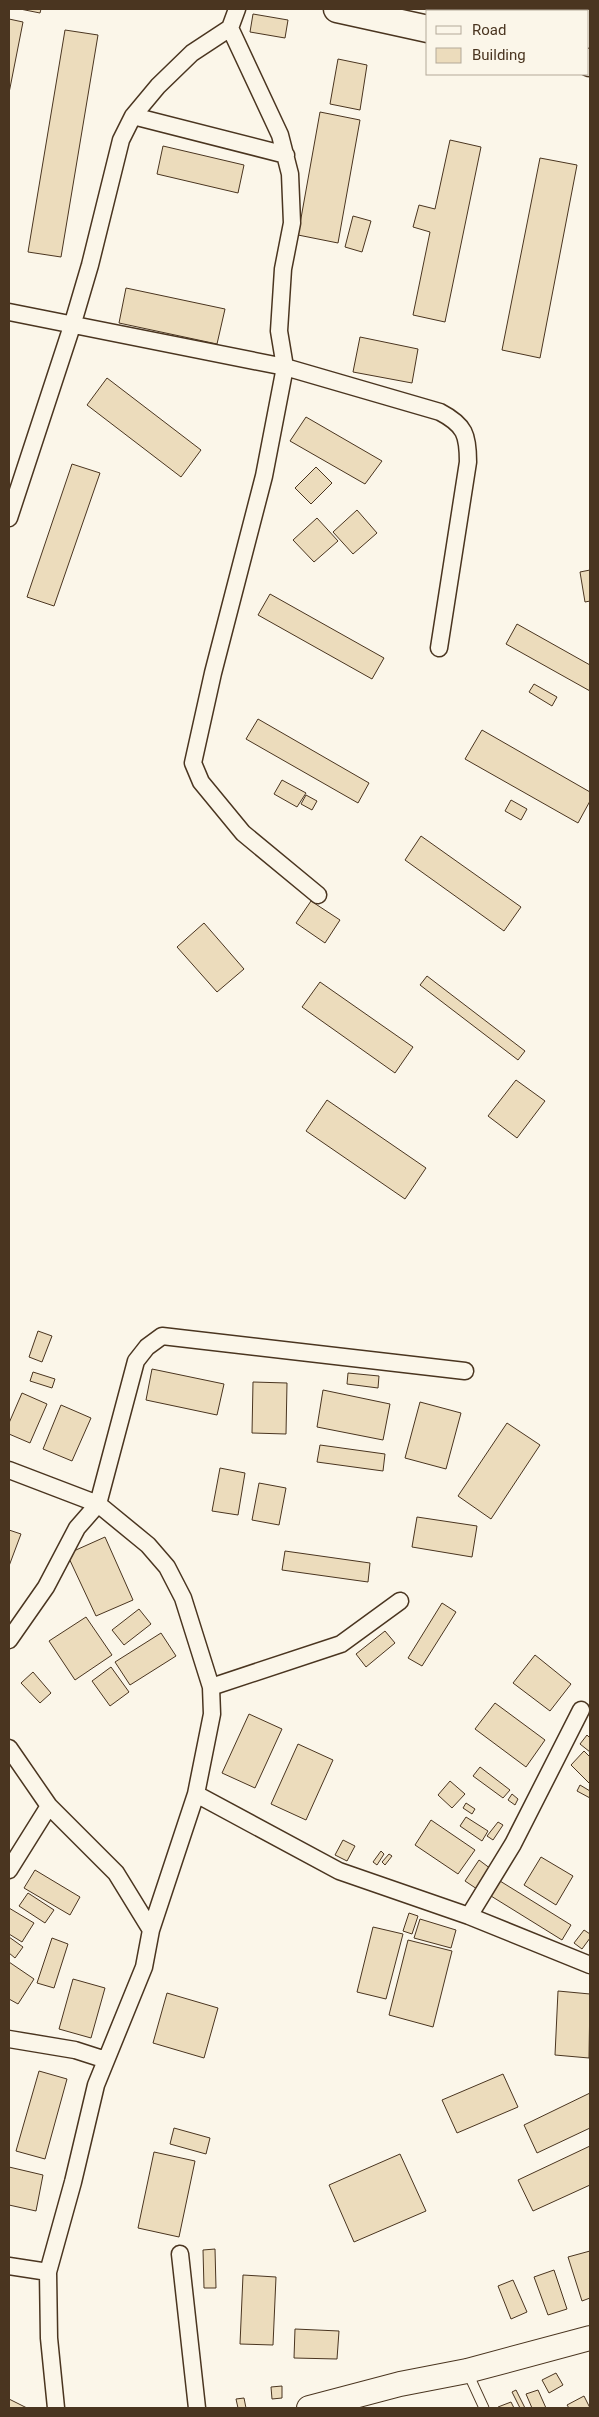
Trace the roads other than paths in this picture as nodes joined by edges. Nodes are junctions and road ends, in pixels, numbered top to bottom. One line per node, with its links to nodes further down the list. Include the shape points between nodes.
1 (237, 9): 4 (street)
2 (337, 9): 3 (main road)
3 (415, 21)
4 (230, 28): 5 (street, via 192,53); 6 (street, via 280,134)
5 (133, 116): 6 (street); 8 (street, via 121,140)
6 (286, 155): 9 (street, via 292,223 283,269 279,331)
7 (9, 312): 8 (street)
8 (72, 326): 9 (street); 10 (street)
9 (286, 367): 11 (street, via 440,412 456,420 463,430 468,444 468,462); 12 (street, via 264,476 193,763 201,782 243,833)
10 (9, 518)
11 (439, 648)
12 (318, 895)
13 (465, 1371): 15 (street, via 162,1336 136,1361)
14 (9, 1470): 15 (street)
15 (98, 1504): 17 (street, via 77,1528 46,1587); 18 (street, via 148,1545 167,1567 183,1598)
16 (400, 1601): 18 (street, via 341,1644)
17 (9, 1640)
18 (211, 1687): 21 (street, via 212,1714)
19 (581, 1710): 24 (street, via 514,1844)
20 (9, 1748): 22 (street)
21 (196, 1794): 24 (street, via 339,1871); 25 (street)
22 (49, 1806): 23 (street); 25 (street, via 116,1873)
23 (9, 1870)
24 (469, 1916): 26 (street)
25 (151, 1930): 28 (street, via 144,1968)
26 (590, 1965)
27 (9, 2039): 28 (street, via 75,2050)
28 (106, 2060): 31 (street, via 96,2085)
29 (180, 2254): 35 (street)
30 (9, 2266): 31 (street)
31 (48, 2272): 34 (street, via 49,2338)
32 (590, 2338): 33 (street)
33 (467, 2371): 36 (street, via 400,2384); 37 (lane)
34 (56, 2408)
35 (197, 2408)
36 (309, 2408)
37 (484, 2408)

